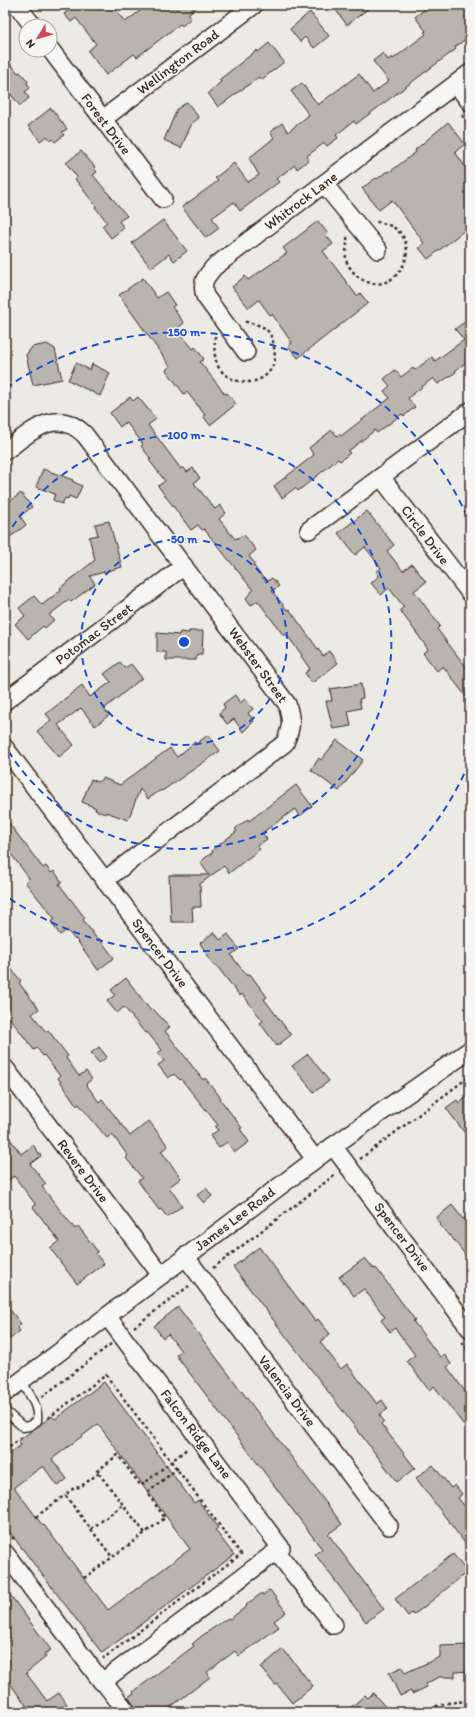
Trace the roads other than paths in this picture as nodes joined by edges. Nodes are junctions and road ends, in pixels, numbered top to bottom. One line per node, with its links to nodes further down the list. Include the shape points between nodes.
1 (17, 5): 3 (street)
2 (254, 5): 8 (street, Wellington Road)
3 (27, 18)
4 (57, 58): 8 (street, Forest Drive)
5 (470, 73): 6 (street, Whitrock Lane)
6 (456, 84): 7 (street); 9 (street, Whitrock Lane)
7 (464, 106)
8 (103, 119): 10 (street, Forest Drive)
9 (324, 184): 11 (street); 12 (street, Whitrock Lane, via 214,267 206,276 203,286 205,296)
10 (163, 199)
11 (378, 250)
12 (246, 352)
13 (470, 411): 15 (street)
14 (5, 452): 17 (street, Webster Street, via 45,424 62,422 78,427)
15 (380, 477): 16 (street); 18 (street, Circle Drive)
16 (309, 530)
17 (184, 566): 19 (street, Potomac Street); 21 (street, Webster Street, via 287,704 292,718 291,729 285,742 265,759)
18 (470, 593)
19 (5, 701)
20 (5, 748): 21 (street, Spencer Drive)
21 (105, 880): 25 (street, Spencer Drive)
22 (470, 1050): 24 (street, James Lee Road)
23 (5, 1068): 27 (street, Revere Drive)
24 (333, 1146): 25 (street, James Lee Road); 29 (street, Spencer Drive)
25 (315, 1159): 26 (street, James Lee Road)
26 (186, 1256): 27 (street, James Lee Road); 33 (street, Valencia Drive)
27 (161, 1275): 28 (street, James Lee Road)
28 (107, 1316): 30 (street, James Lee Road); 34 (street, Falcon Ridge Lane, via 281,1548)
29 (470, 1328)
30 (21, 1381): 31 (street, James Lee Road); 32 (lane, via 35,1403 37,1420 30,1426 23,1427)
31 (5, 1393)
32 (5, 1411)
33 (389, 1526)
34 (276, 1551): 36 (street, Falcon Ridge Lane); 37 (street)
35 (5, 1552): 37 (street)
36 (334, 1625)
37 (103, 1681): 38 (street)
38 (127, 1712)

